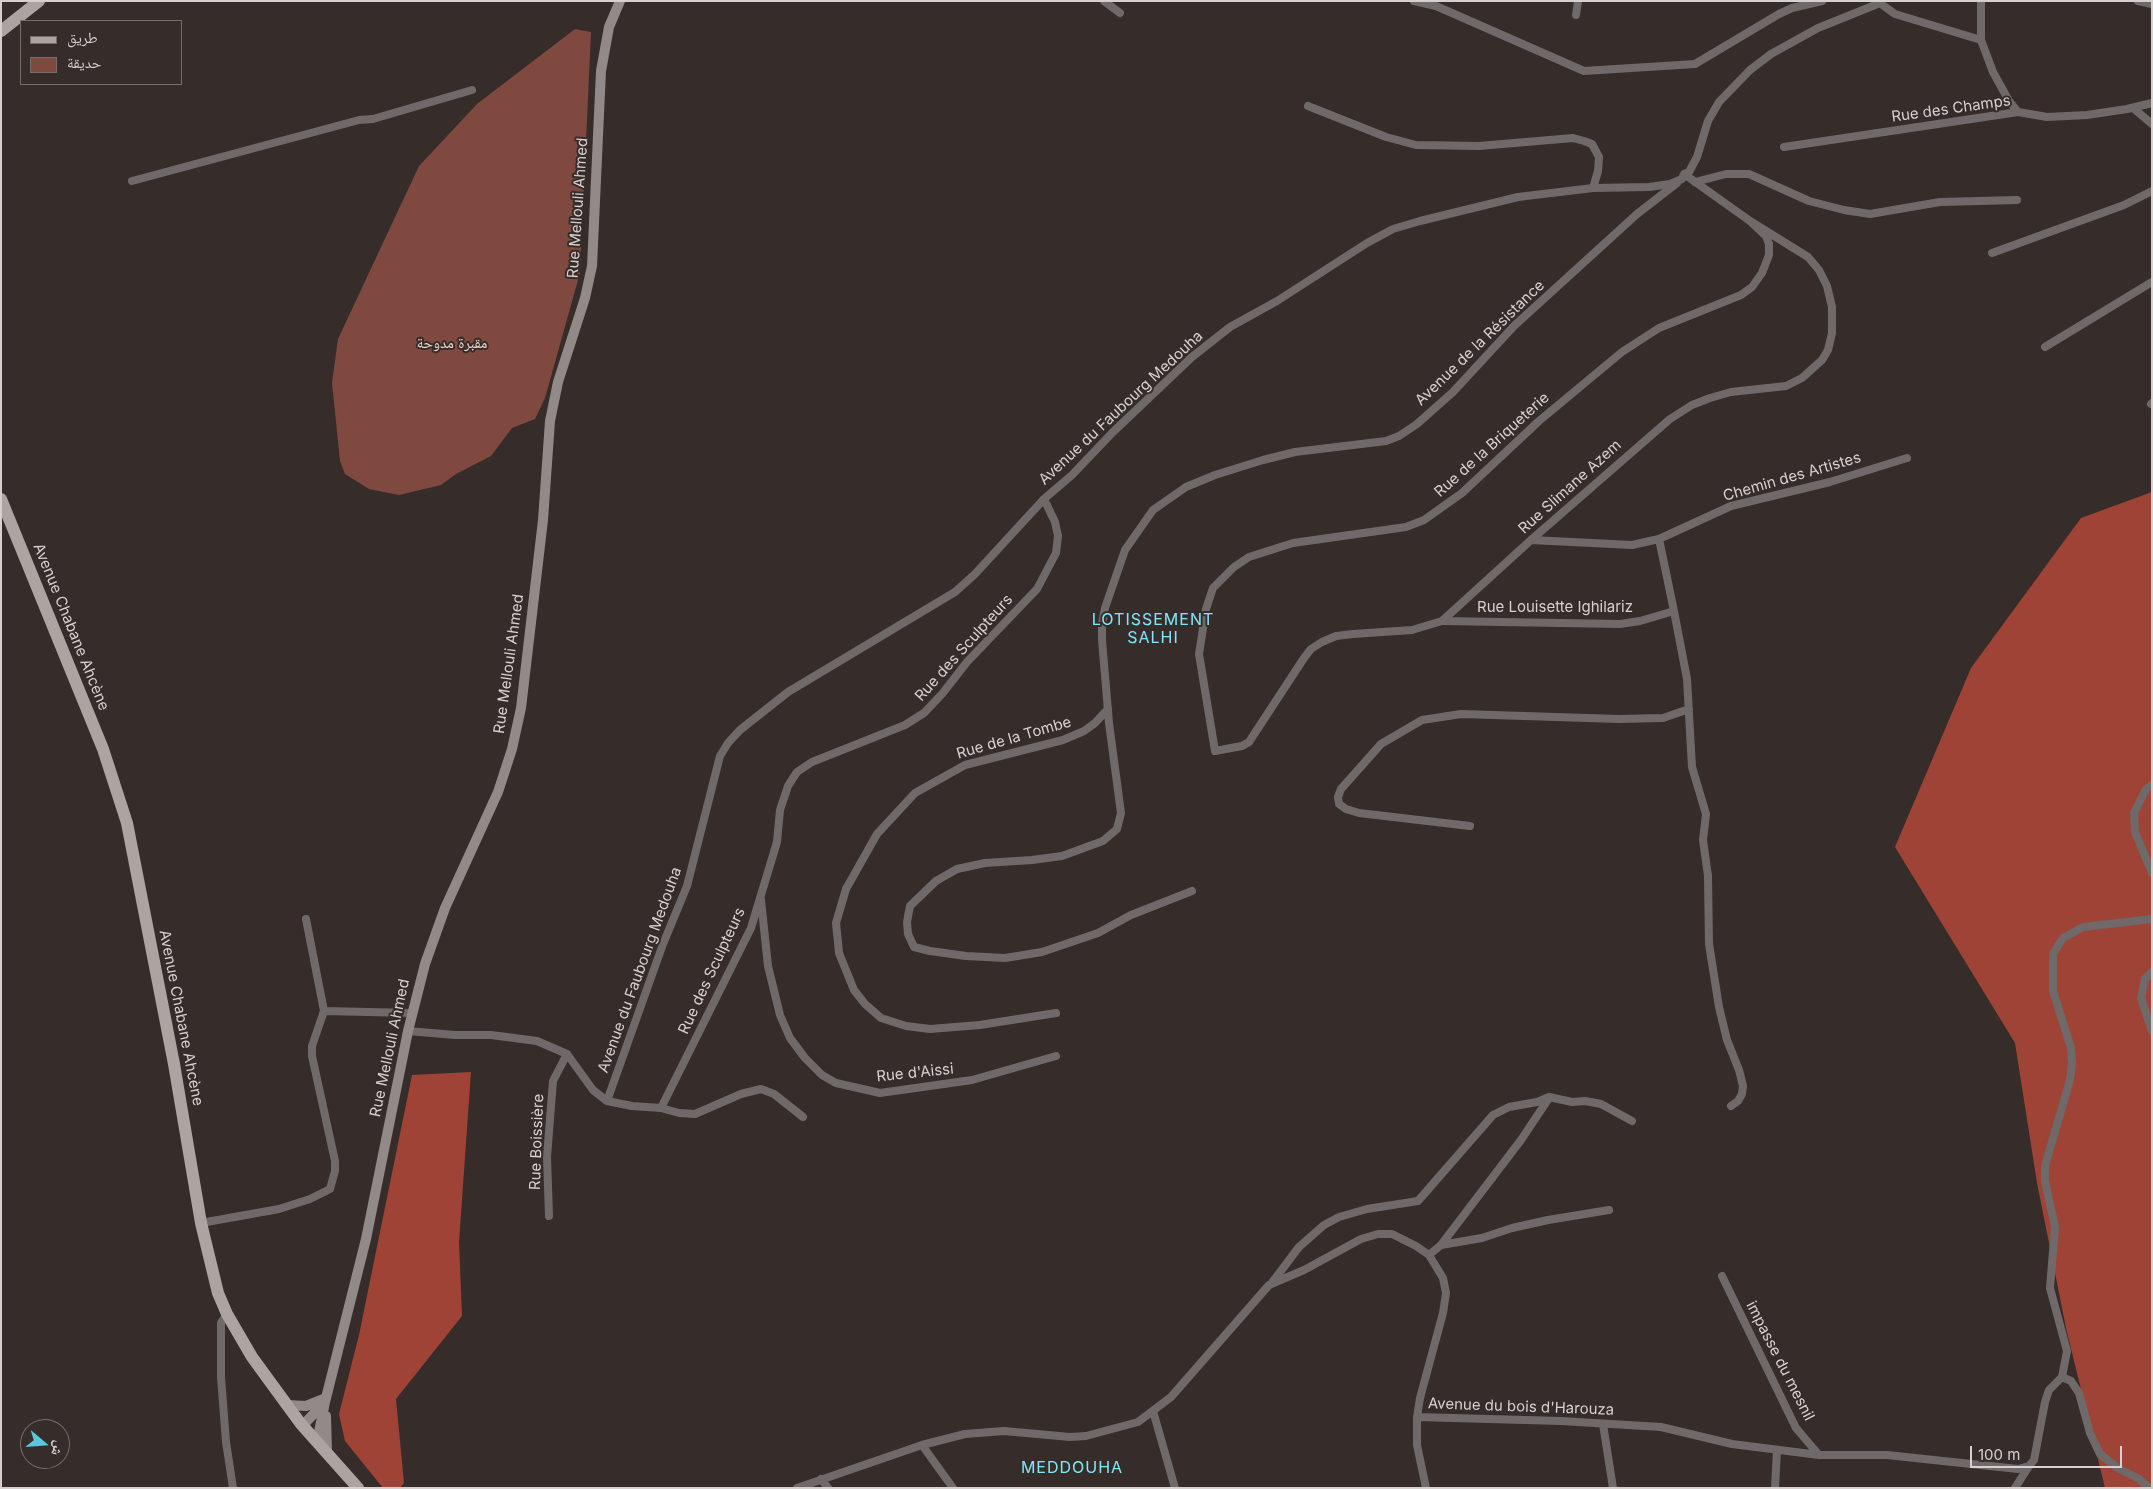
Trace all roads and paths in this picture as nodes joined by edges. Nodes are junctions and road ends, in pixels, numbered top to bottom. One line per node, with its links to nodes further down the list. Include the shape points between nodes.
1 (39, 1): 13 (main road)
2 (620, 1): 54 (street, Rue Mellouli Ahmed, via 609,27 601,71 592,266 550,421 543,520 521,708 498,792 445,908)
3 (1104, 1): 11 (street)
4 (1414, 1): 6 (street, via 1436,6 1584,71 1695,64 1779,14)
5 (1578, 1): 12 (street)
6 (1822, 1)
7 (1981, 1): 14 (street)
8 (2138, 1): 10 (street)
9 (1878, 2): 14 (street, via 1896,14); 22 (street, via 1818,28 1771,54 1750,70 1719,102 1708,122 1697,157)
10 (2152, 4)
11 (1120, 13)
12 (1576, 15)
13 (1, 31)
14 (1982, 40): 19 (street, via 1993,72)
15 (472, 90): 23 (street)
16 (2152, 103): 18 (street, Rue des Champs)
17 (1308, 106): 25 (street, via 1386,137 1416,145 1479,146 1573,138 1584,141 1592,144 1599,157)
18 (2133, 108): 19 (street, Rue des Champs, via 2047,117); 20 (street)
19 (2018, 112): 21 (street, Rue des Champs)
20 (2152, 124)
21 (1784, 147)
22 (1683, 176): 24 (street, Rue de la Briqueterie); 25 (street, Avenue du Faubourg Medouha, via 1670,184 1649,187); 41 (street, Avenue de la Résistance, via 1508,332 1453,392 1399,436 1386,441 1295,452 1263,460 1186,487 1153,510 1125,550 1105,608 1102,640)
23 (132, 181)
24 (1695, 182): 27 (street, via 1726,174 1749,174 1809,201 1870,214 1940,202); 28 (street, Rue de la Briqueterie)
25 (1593, 188): 34 (street, Avenue du Faubourg Medouha, via 1518,197 1420,220 1367,243 1230,327 1192,357)
26 (2152, 191): 29 (street, via 2124,205)
27 (2017, 200)
28 (1750, 221): 38 (street, Rue Slimane Azem, via 1808,257 1819,270 1832,307 1832,333 1822,360 1802,378 1786,386 1732,392 1692,405 1638,445); 43 (street, Rue de la Briqueterie, via 1766,236 1769,244 1769,256 1752,287 1741,296 1659,328 1622,352 1440,510 1406,527 1293,543 1249,558 1222,577 1213,588 1206,609 1199,654)
29 (1992, 253)
30 (2152, 282): 31 (street)
31 (2045, 347)
32 (1907, 458): 37 (street, Chemin des Artistes, via 1830,482 1731,506)
33 (1, 498): 36 (main road, Avenue Chabane Ahcène)
34 (1044, 499): 48 (street, Rue des Sculpteurs, via 1055,522 1057,544 1056,553 1037,589 967,662 924,713 904,725 812,762 798,772 783,799 777,842); 60 (street, Avenue du Faubourg Medouha, via 955,592 788,692 728,743 714,776 687,886 663,944)
35 (1, 510): 36 (street)
36 (14, 527): 67 (main road, Avenue Chabane Ahcène, via 103,749 127,823)
37 (1659, 539): 38 (street, via 1632,545); 39 (street)
38 (1531, 540): 40 (street, Rue Slimane Azem)
39 (1674, 611): 40 (street, Rue Louisette Ighilariz, via 1620,624); 42 (street, via 1687,679)
40 (1442, 621): 43 (street, Rue Slimane Azem, via 1412,630 1336,636 1322,642 1304,658 1249,742)
41 (1108, 709): 47 (street, Avenue de la Résistance, via 1121,813 1118,829 1103,841 1062,856 985,863 957,869 936,881 910,906 908,934 914,947 1005,958 1042,952 1098,933 1132,915); 53 (street, Rue de la Tombe, via 1084,731 1063,740 965,765 915,793 877,834 846,889 836,923 839,953 854,990 881,1018 930,1029 980,1026)
42 (1689, 709): 45 (street, via 1663,718 1461,714 1422,720 1381,744 1341,789 1338,797 1339,804 1359,813); 61 (street, via 1692,767 1706,814 1703,840 1708,876 1709,944 1721,1015 1743,1086 1738,1101)
43 (1215, 751)
44 (2152, 785): 46 (street, via 2146,789 2134,813 2135,832)
45 (1470, 826)
46 (2152, 873)
47 (1192, 891)
48 (761, 896): 58 (street, Rue d'Aissi, via 768,966 780,1015 790,1038 805,1058 822,1075 836,1083 880,1093 972,1080); 62 (street, Rue des Sculpteurs, via 751,928)
49 (306, 919): 52 (street)
50 (2152, 919): 73 (street, via 2083,927 2063,938 2053,954 2053,991 2071,1048 2072,1063 2045,1166 2055,1227 2050,1288 2068,1351)
51 (2152, 972): 55 (street, via 2145,979 2141,998)
52 (324, 1011): 54 (street); 67 (street, via 312,1051 335,1161 330,1189 279,1209)
53 (1056, 1013)
54 (412, 1014): 56 (street, Rue Mellouli Ahmed)
55 (2152, 1030)
56 (408, 1031): 57 (street, via 537,1041); 74 (street, Rue Mellouli Ahmed, via 366,1240)
57 (567, 1054): 60 (street, via 593,1090); 66 (street, Rue Boissière, via 553,1081 547,1157)
58 (1056, 1056)
59 (1549, 1097): 64 (street, via 1601,1104); 68 (street, via 1521,1140); 71 (street, via 1509,1107 1493,1115 1418,1201 1367,1209 1324,1225 1298,1247)
60 (608, 1101): 62 (street)
61 (1731, 1106)
62 (661, 1108): 63 (street, via 695,1114 761,1089 774,1094)
63 (803, 1117)
64 (1632, 1121)
65 (1609, 1210): 68 (street, via 1548,1220 1482,1238)
66 (549, 1216)
67 (201, 1223): 72 (main road, Avenue Chabane Ahcène)
68 (1441, 1245): 69 (street)
69 (1429, 1255): 71 (street, Avenue du bois d'Harouza, via 1392,1234 1378,1234 1361,1239); 77 (street, Avenue du bois d'Harouza, via 1444,1278 1446,1293)
70 (1722, 1276): 84 (street, impasse du mesnil, via 1796,1428)
71 (1269, 1285): 76 (street, Avenue du bois d'Harouza, via 1171,1398)
72 (226, 1314): 75 (main road, Avenue Chabane Ahcène); 87 (street, via 221,1322 221,1378)
73 (2062, 1377): 85 (street, via 2049,1390 2034,1460); 97 (street, via 2071,1381 2079,1393 2090,1433 2100,1454)
74 (325, 1400): 75 (street, via 306,1406); 78 (street, Rue Mellouli Ahmed); 80 (street, Rue Mellouli Ahmed); 83 (street)
75 (287, 1405): 78 (main road, Avenue Chabane Ahcène)
76 (1153, 1411): 81 (street, Avenue du bois d'Harouza, via 1138,1422 1086,1436 1004,1431 965,1434); 92 (street)
77 (1417, 1417): 79 (street, Avenue du bois d'Harouza); 93 (street, via 1418,1445)
78 (301, 1424): 80 (main road, Avenue Chabane Ahcène)
79 (1603, 1424): 82 (street, Avenue du bois d'Harouza, via 1661,1427 1732,1444); 94 (street)
80 (317, 1442): 83 (main road, Avenue Chabane Ahcène)
81 (922, 1445): 86 (street, Avenue du bois d'Harouza); 91 (street)
82 (1777, 1450): 84 (street, Avenue du bois d'Harouza); 95 (street)
83 (327, 1452): 88 (main road, Avenue Chabane Ahcène)
84 (1819, 1455): 85 (street, Avenue du bois d'Harouza, via 1887,1455 2018,1469)
85 (2029, 1466): 96 (street)
86 (822, 1479): 89 (street, Avenue du bois d'Harouza); 90 (street)
87 (233, 1488)
88 (358, 1488)
89 (797, 1488)
90 (828, 1488)
91 (953, 1488)
92 (1175, 1488)
93 (1426, 1488)
94 (1613, 1488)
95 (1775, 1488)
96 (2015, 1488)
97 (2149, 1488)

